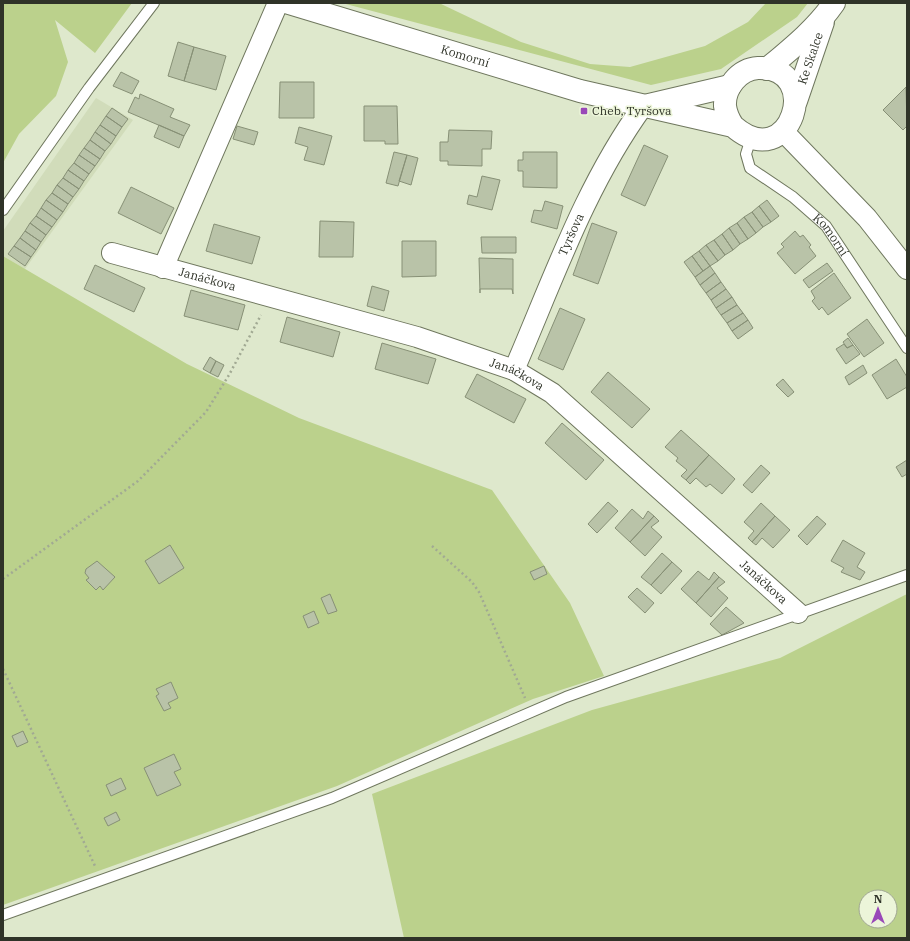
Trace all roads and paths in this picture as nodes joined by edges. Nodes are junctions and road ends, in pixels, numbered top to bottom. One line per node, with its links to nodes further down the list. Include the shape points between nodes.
1 (154, 3): 12 (lane, via 89,88)
2 (278, 3): 14 (street, Janáčkova)
3 (289, 3): 8 (street, Komorní, via 534,78)
4 (829, 9): 5 (street, Ke Skalce, via 792,48); 7 (street, Ke Skalce)
5 (767, 69): 6 (street, Komorní, via 756,68 746,72 736,77); 7 (street, via 778,72 787,80)
6 (730, 86): 8 (street, Komorní); 9 (street, via 725,106)
7 (796, 100): 10 (street, via 791,122)
8 (643, 106): 9 (street, Komorní); 18 (street, Tyršova, via 625,131 598,178)
9 (733, 126): 11 (street, Komorní)
10 (783, 131): 11 (street, via 768,138); 15 (street, via 867,218)
11 (751, 138): 17 (lane, Komorní, via 746,154 750,168 793,197 826,226)
12 (3, 210)
13 (112, 253): 14 (street, Janáčkova)
14 (162, 268): 16 (street, Janáčkova)
15 (907, 269)
16 (272, 296): 18 (street, Janáčkova, via 417,337); 21 (path, via 206,412 138,481)
17 (907, 348)
18 (514, 370): 22 (street, Janáčkova, via 552,393)
19 (432, 546): 24 (path, via 472,582 479,592)
20 (907, 576): 22 (lane)
21 (3, 579)
22 (798, 613): 24 (lane, via 566,697)
23 (3, 669): 25 (path)
24 (532, 712): 25 (lane, via 332,798)
25 (101, 880): 26 (lane)
26 (3, 914)

